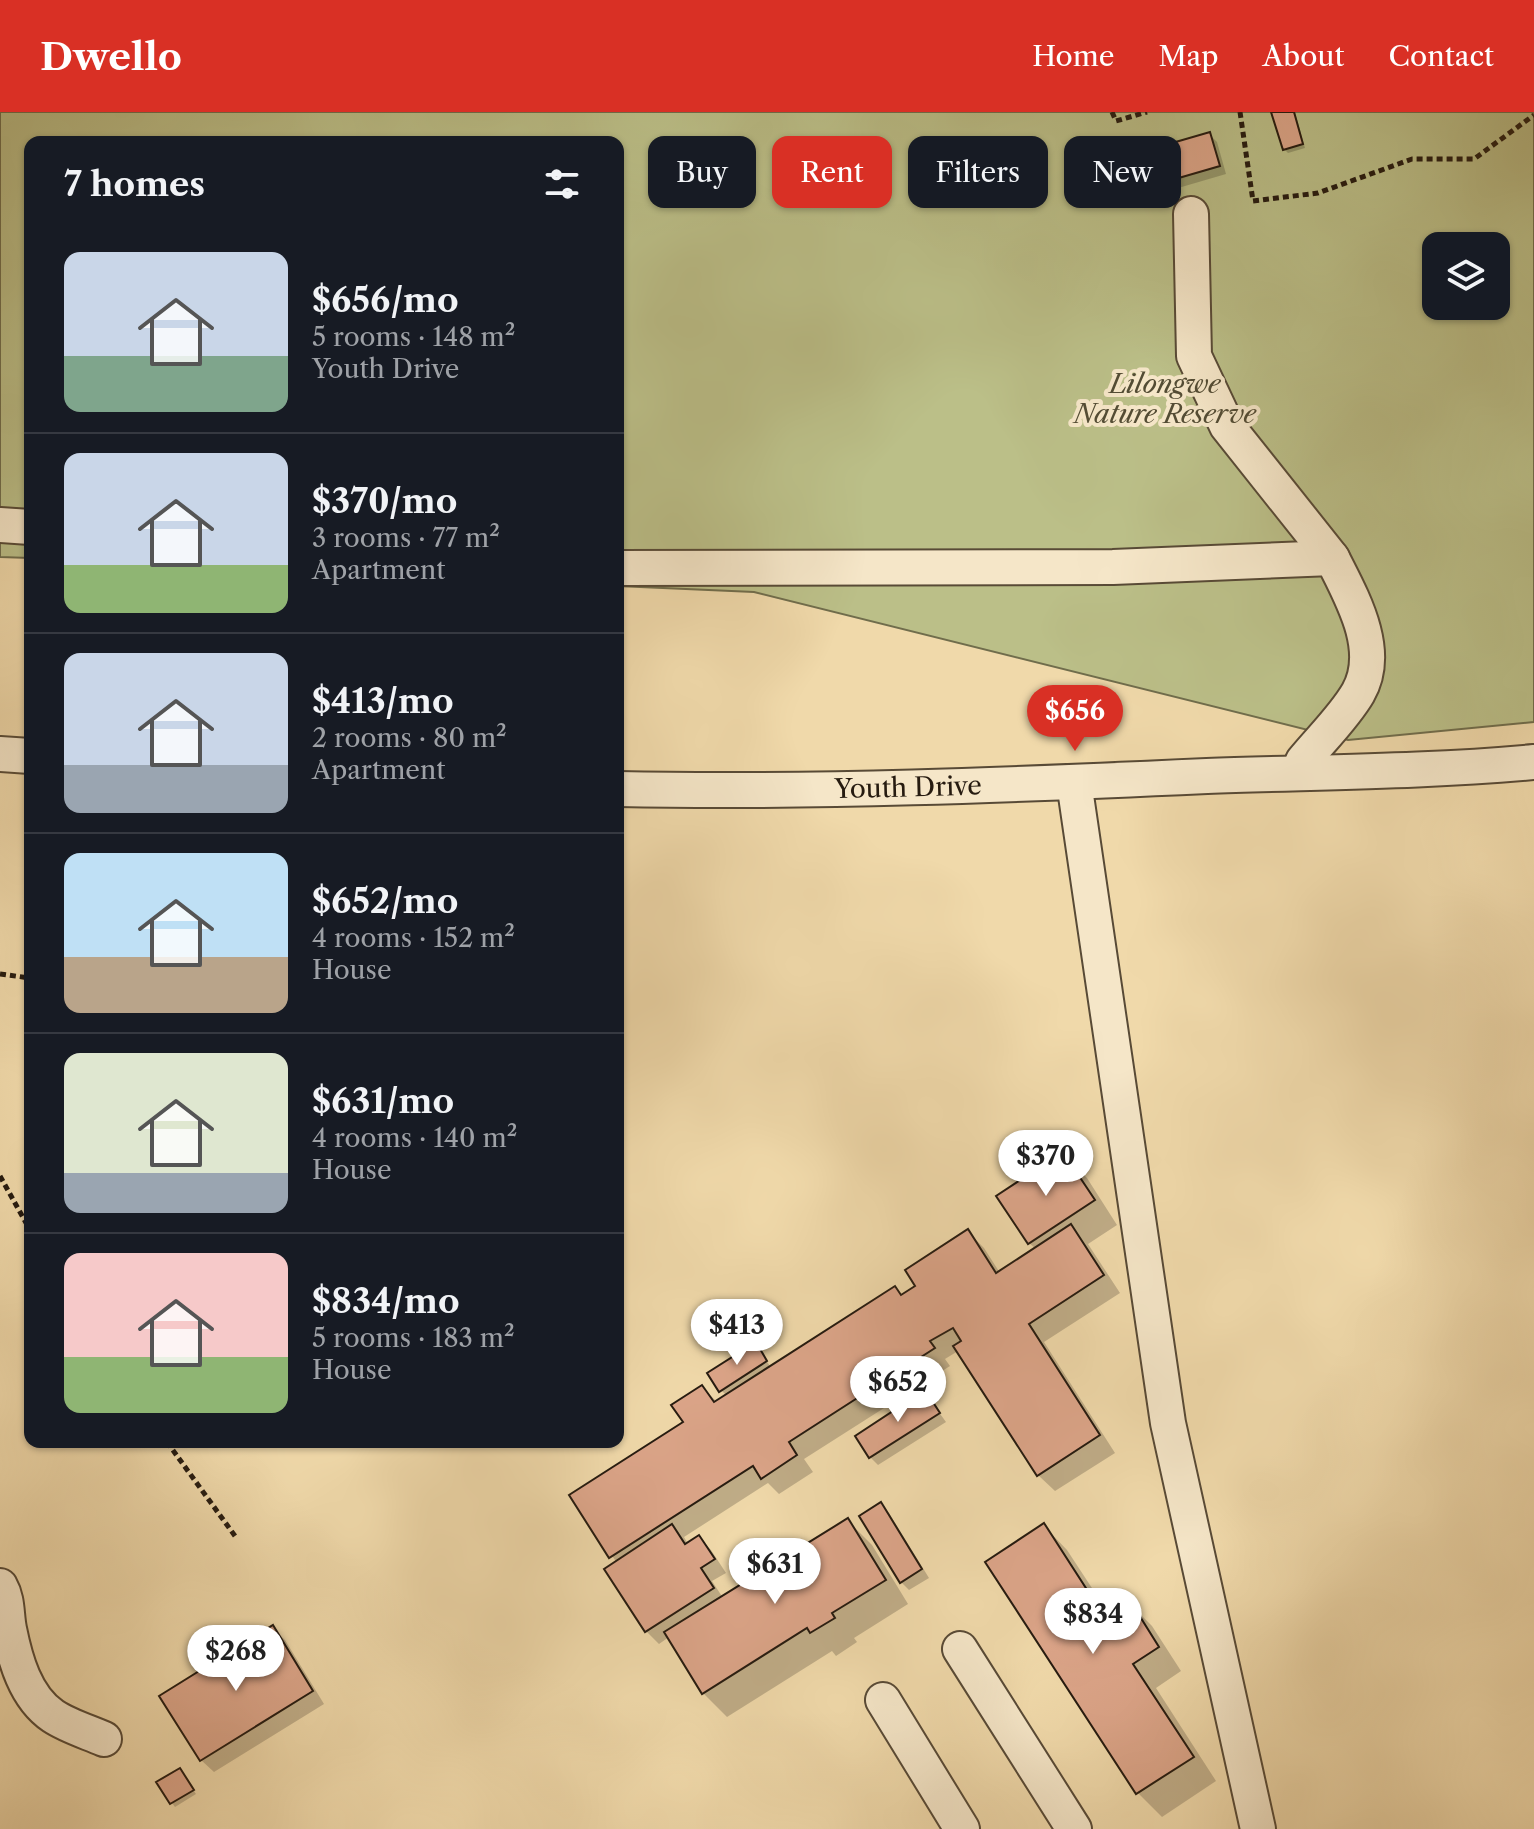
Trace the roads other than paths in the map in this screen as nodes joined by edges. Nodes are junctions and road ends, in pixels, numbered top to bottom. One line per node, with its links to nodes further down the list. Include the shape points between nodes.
1 (1191, 214): 4 (street, via 1194,356 1227,426)
2 (0, 525): 3 (street)
3 (24, 527)
4 (1332, 558): 5 (street, via 1113,567); 9 (street, via 1352,598 1369,654 1359,691)
5 (624, 568)
6 (0, 754): 7 (street)
7 (24, 756)
8 (1534, 762): 9 (street, Youth Drive)
9 (1298, 773): 10 (street, Youth Drive)
10 (1074, 782): 11 (street, Youth Drive); 18 (street, via 1168,1423)
11 (624, 789)
12 (0, 1586): 15 (street, via 15,1659 29,1689 52,1716)
13 (960, 1649): 16 (street)
14 (883, 1700): 17 (street)
15 (104, 1739)
16 (1058, 1823)
17 (962, 1829)
18 (1258, 1829)

